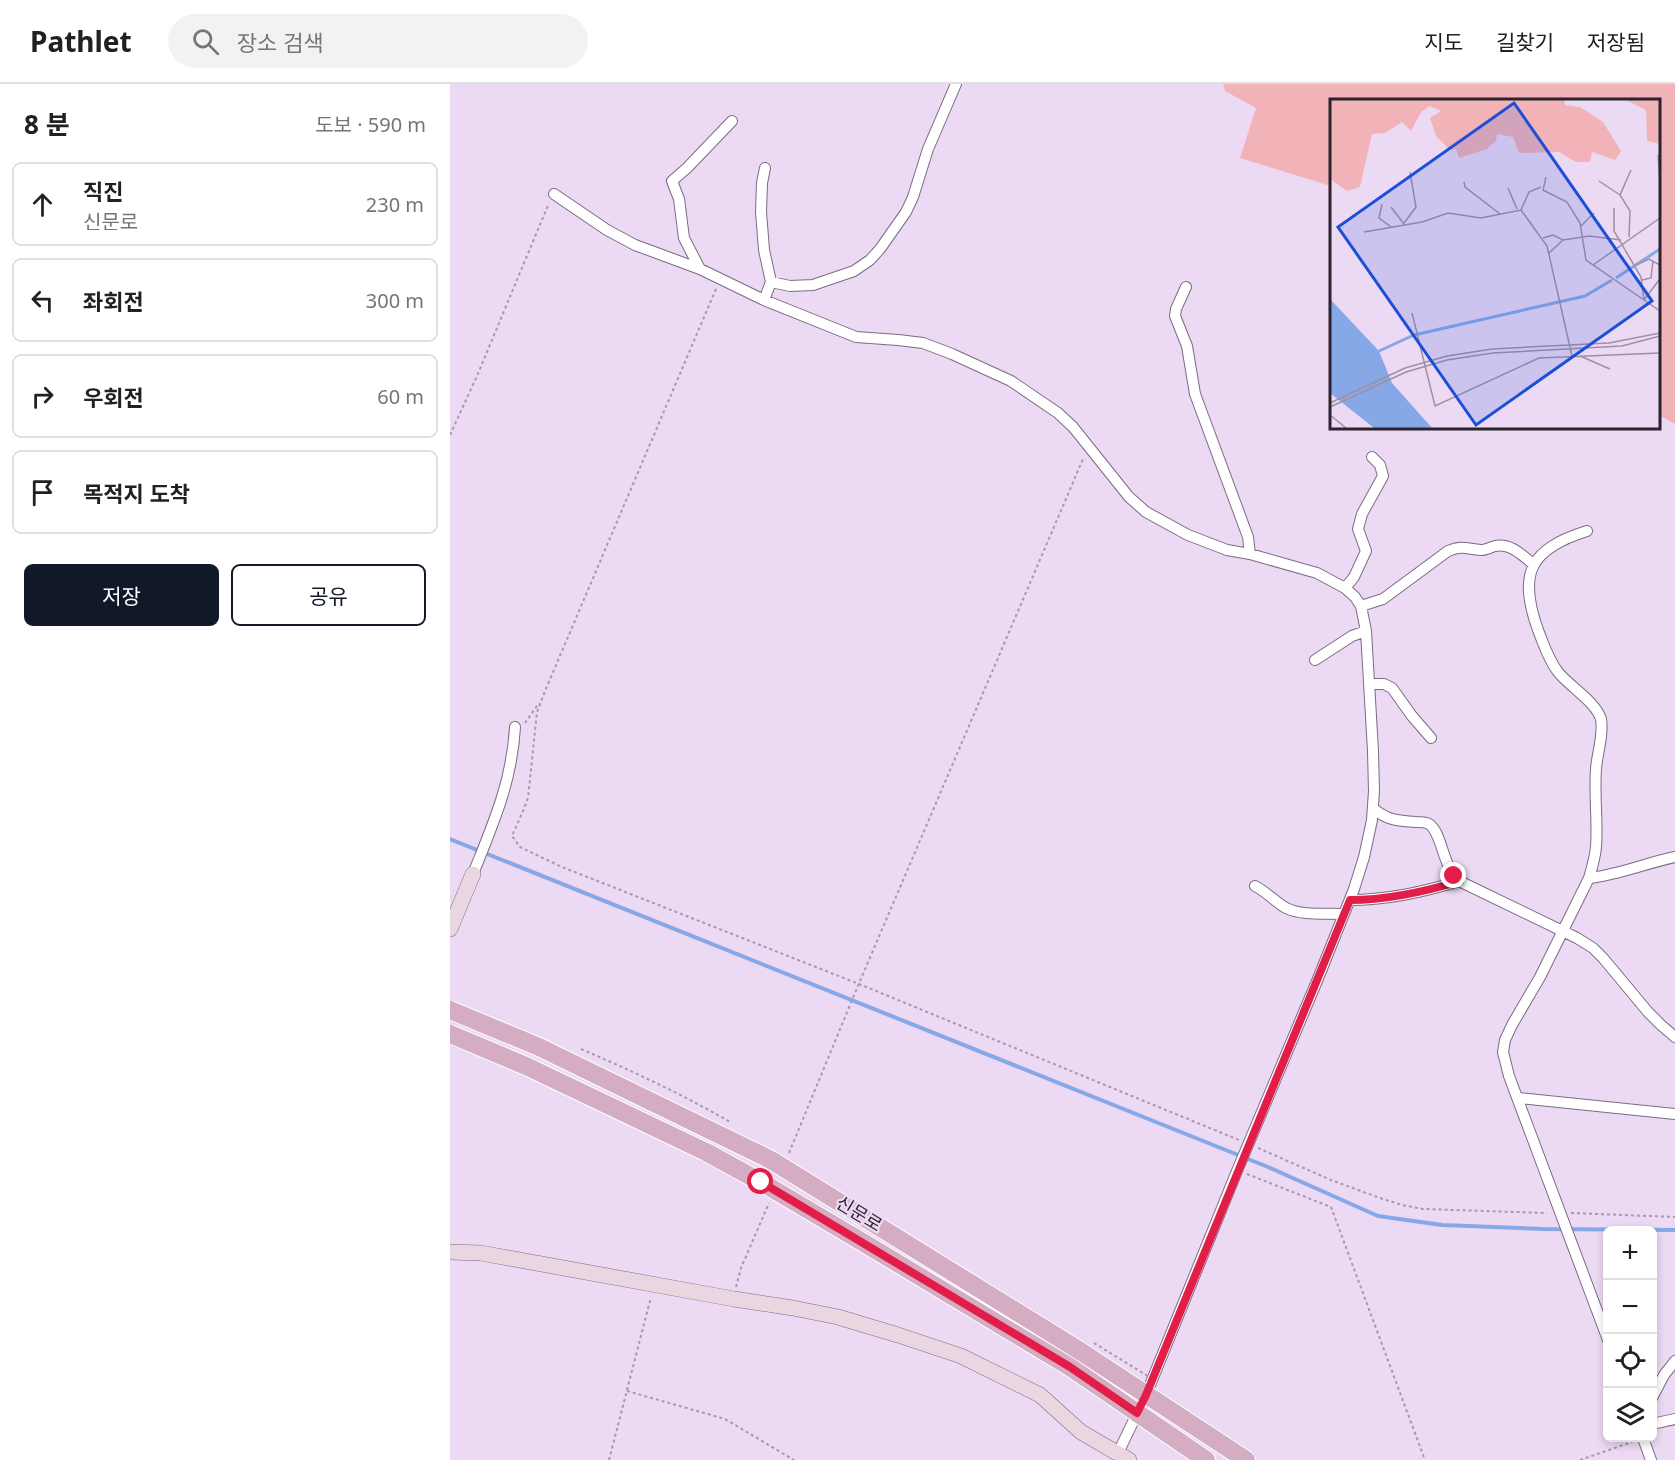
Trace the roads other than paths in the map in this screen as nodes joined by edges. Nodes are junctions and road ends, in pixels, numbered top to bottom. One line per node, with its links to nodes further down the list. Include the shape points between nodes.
1 (956, 84): 6 (street, via 928,149 910,205 870,260 854,271 813,285)
2 (732, 121): 5 (street, via 672,181 679,199 684,238)
3 (765, 168): 6 (street, via 761,212)
4 (554, 194): 5 (street, via 635,245)
5 (700, 269): 8 (street)
6 (771, 282): 8 (street)
7 (1186, 287): 11 (street, via 1176,309 1176,322 1187,346 1195,394 1248,537)
8 (764, 300): 11 (street, via 856,337 923,343 1011,381 1073,427 1129,497 1146,512 1188,536)
9 (1372, 457): 13 (street, via 1383,476 1358,529 1366,551)
10 (1587, 531): 12 (street, via 1553,545)
11 (1250, 554): 13 (street, via 1317,573)
12 (1533, 564): 14 (street, via 1507,546 1483,550 1459,547 1383,599); 23 (street, via 1529,602 1548,657 1600,718 1596,845)
13 (1345, 588): 14 (street)
14 (1361, 606): 15 (street)
15 (1365, 631): 16 (street); 17 (street)
16 (1316, 660)
17 (1369, 684): 19 (street, via 1392,688); 20 (street)
18 (514, 732): 22 (street, via 507,782)
19 (1431, 738)
20 (1373, 808): 24 (street, via 1392,820 1429,824 1436,832 1447,865); 26 (street, via 1364,857)
21 (1675, 857): 23 (street)
22 (473, 874): 28 (street)
23 (1589, 878): 29 (street)
24 (1460, 881): 26 (street, via 1417,892); 29 (street)
25 (1255, 886): 27 (street, via 1298,912)
26 (1350, 900): 27 (street)
27 (1343, 914): 39 (street)
28 (450, 929)
29 (1562, 930): 32 (street, via 1593,948); 33 (street, via 1505,1040 1504,1062)
30 (450, 1010): 39 (main road, 신문로, bridge, via 539,1047 771,1160)
31 (450, 1035): 40 (main road, 신문로, bridge, via 526,1066 706,1152 1070,1367)
32 (1675, 1037)
33 (1519, 1098): 34 (street); 36 (street)
34 (1675, 1114)
35 (450, 1252): 44 (street, via 481,1253 838,1317 898,1335 961,1356 1040,1395 1081,1432)
36 (1606, 1334)
37 (1675, 1361): 38 (street)
38 (1657, 1390)
39 (1146, 1395): 40 (street); 46 (main road, 신문로)
40 (1137, 1413): 44 (street); 45 (main road, 신문로)
41 (1675, 1419): 42 (street)
42 (1657, 1423)
43 (1645, 1442): 47 (street)
44 (1123, 1457)
45 (1206, 1460)
46 (1246, 1460)
47 (1652, 1460)

